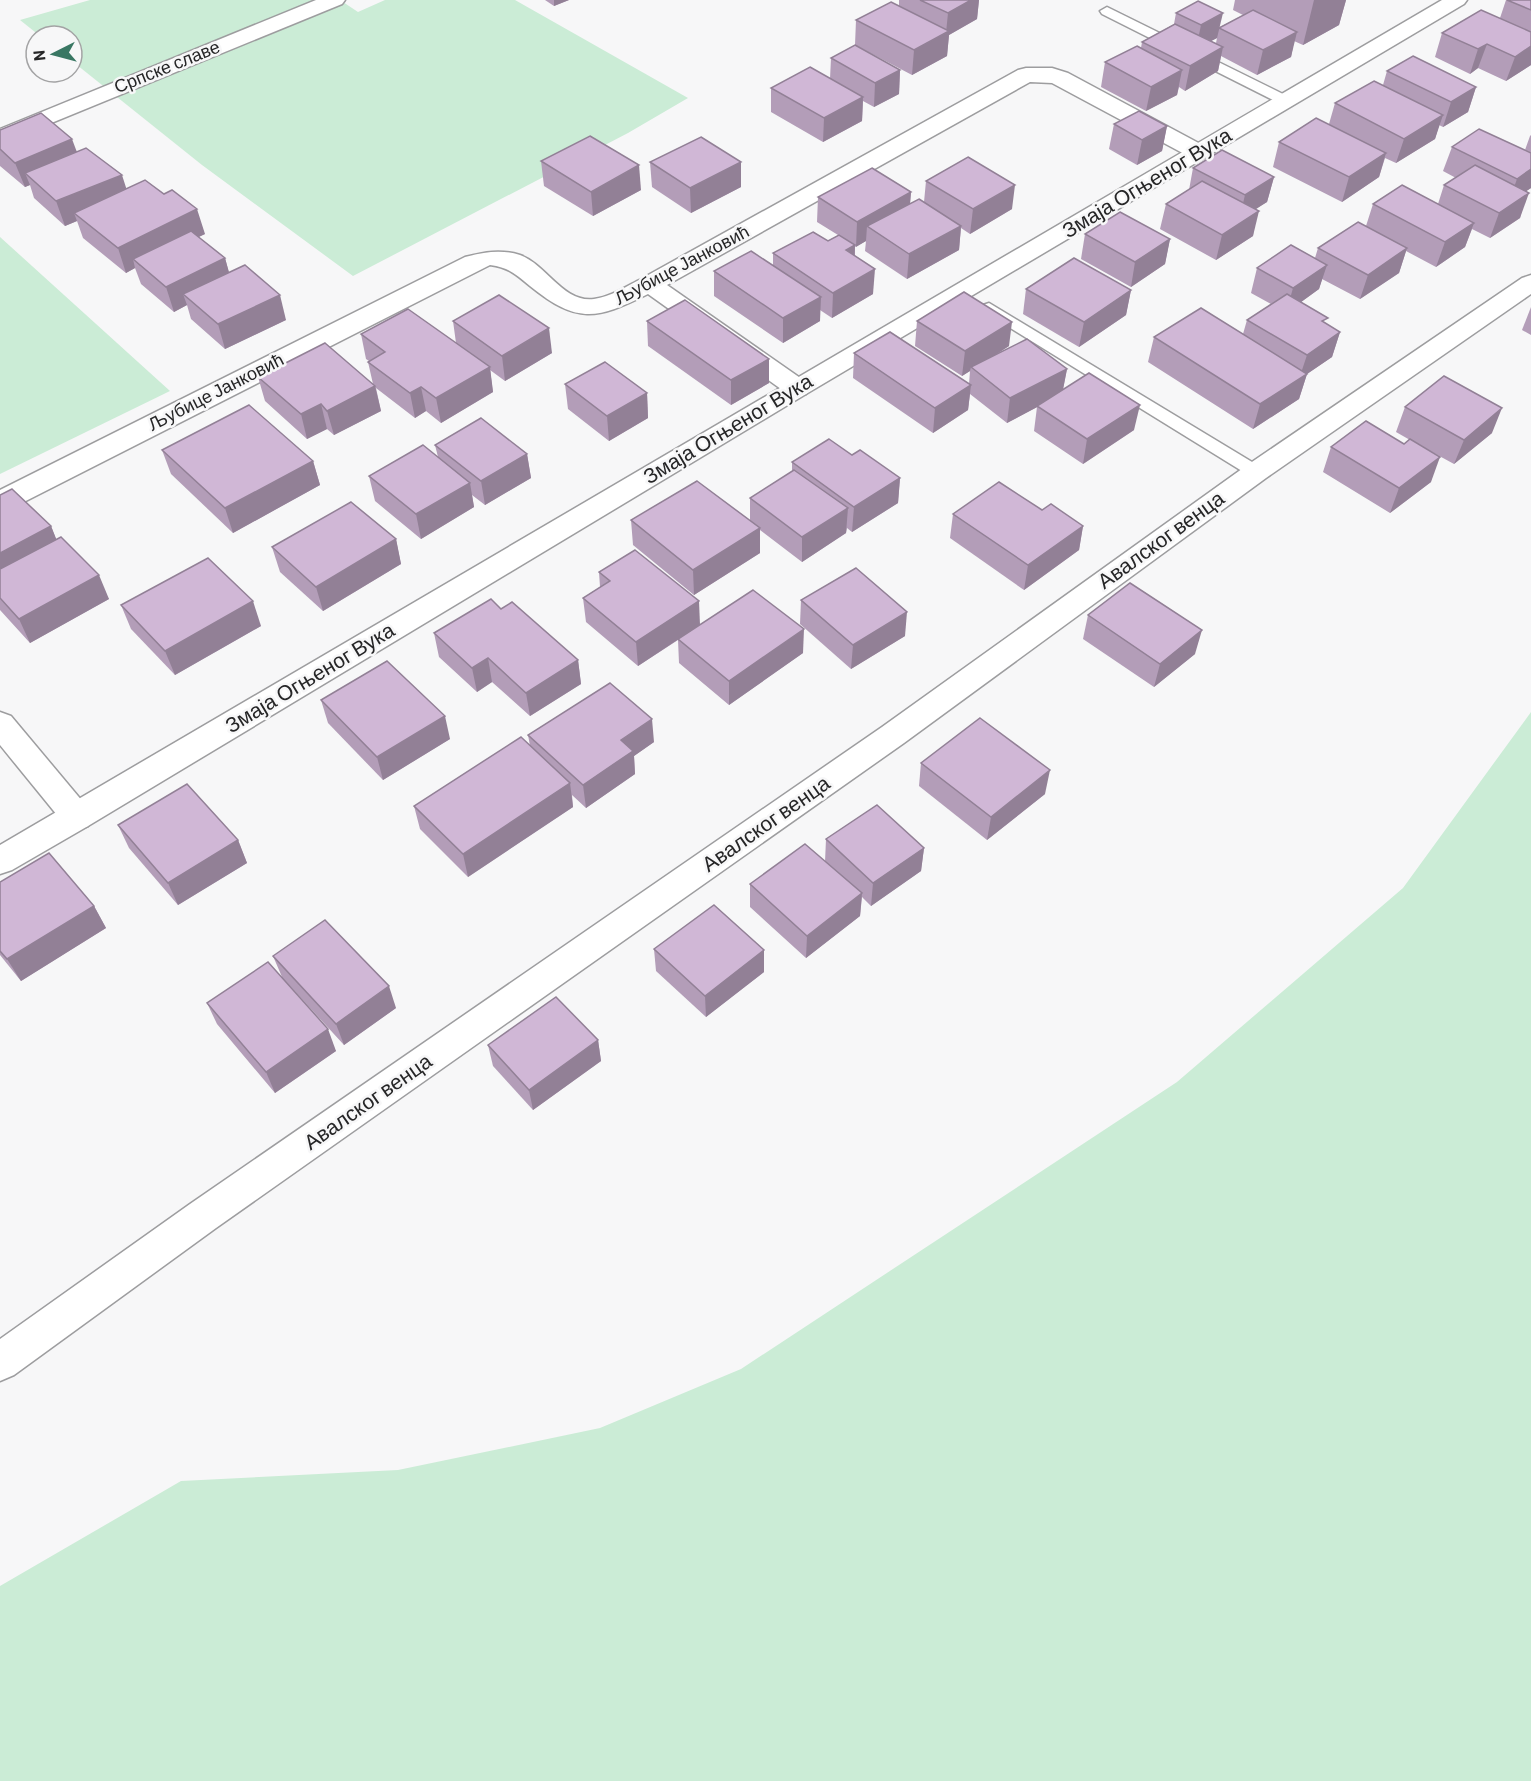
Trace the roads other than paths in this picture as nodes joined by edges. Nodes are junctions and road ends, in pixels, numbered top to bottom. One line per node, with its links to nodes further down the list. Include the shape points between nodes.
1 (335, 0): 5 (street, Српске славе)
2 (1457, 0): 4 (street, Змаја Огњеног Вука)
3 (1107, 11): 4 (lane)
4 (1286, 101): 6 (street, Змаја Огњеног Вука)
5 (0, 137)
6 (1198, 152): 8 (street, Љубице Јанковић, via 1060,78 1026,75); 9 (street, Змаја Огњеног Вука)
7 (1531, 283): 11 (street, Авалског венца)
8 (650, 284): 10 (street); 12 (street, Љубице Јанковић, via 609,304 579,307 559,297 514,261 490,258 474,262)
9 (963, 292): 10 (street, Змаја Огњеног Вука); 11 (lane)
10 (797, 388): 14 (street, Змаја Огњеног Вука)
11 (1256, 471): 16 (street, Авалског венца, via 893,735)
12 (0, 502)
13 (0, 724): 14 (street)
14 (77, 817): 15 (street, Змаја Огњеног Вука)
15 (0, 861)
16 (0, 1362)

